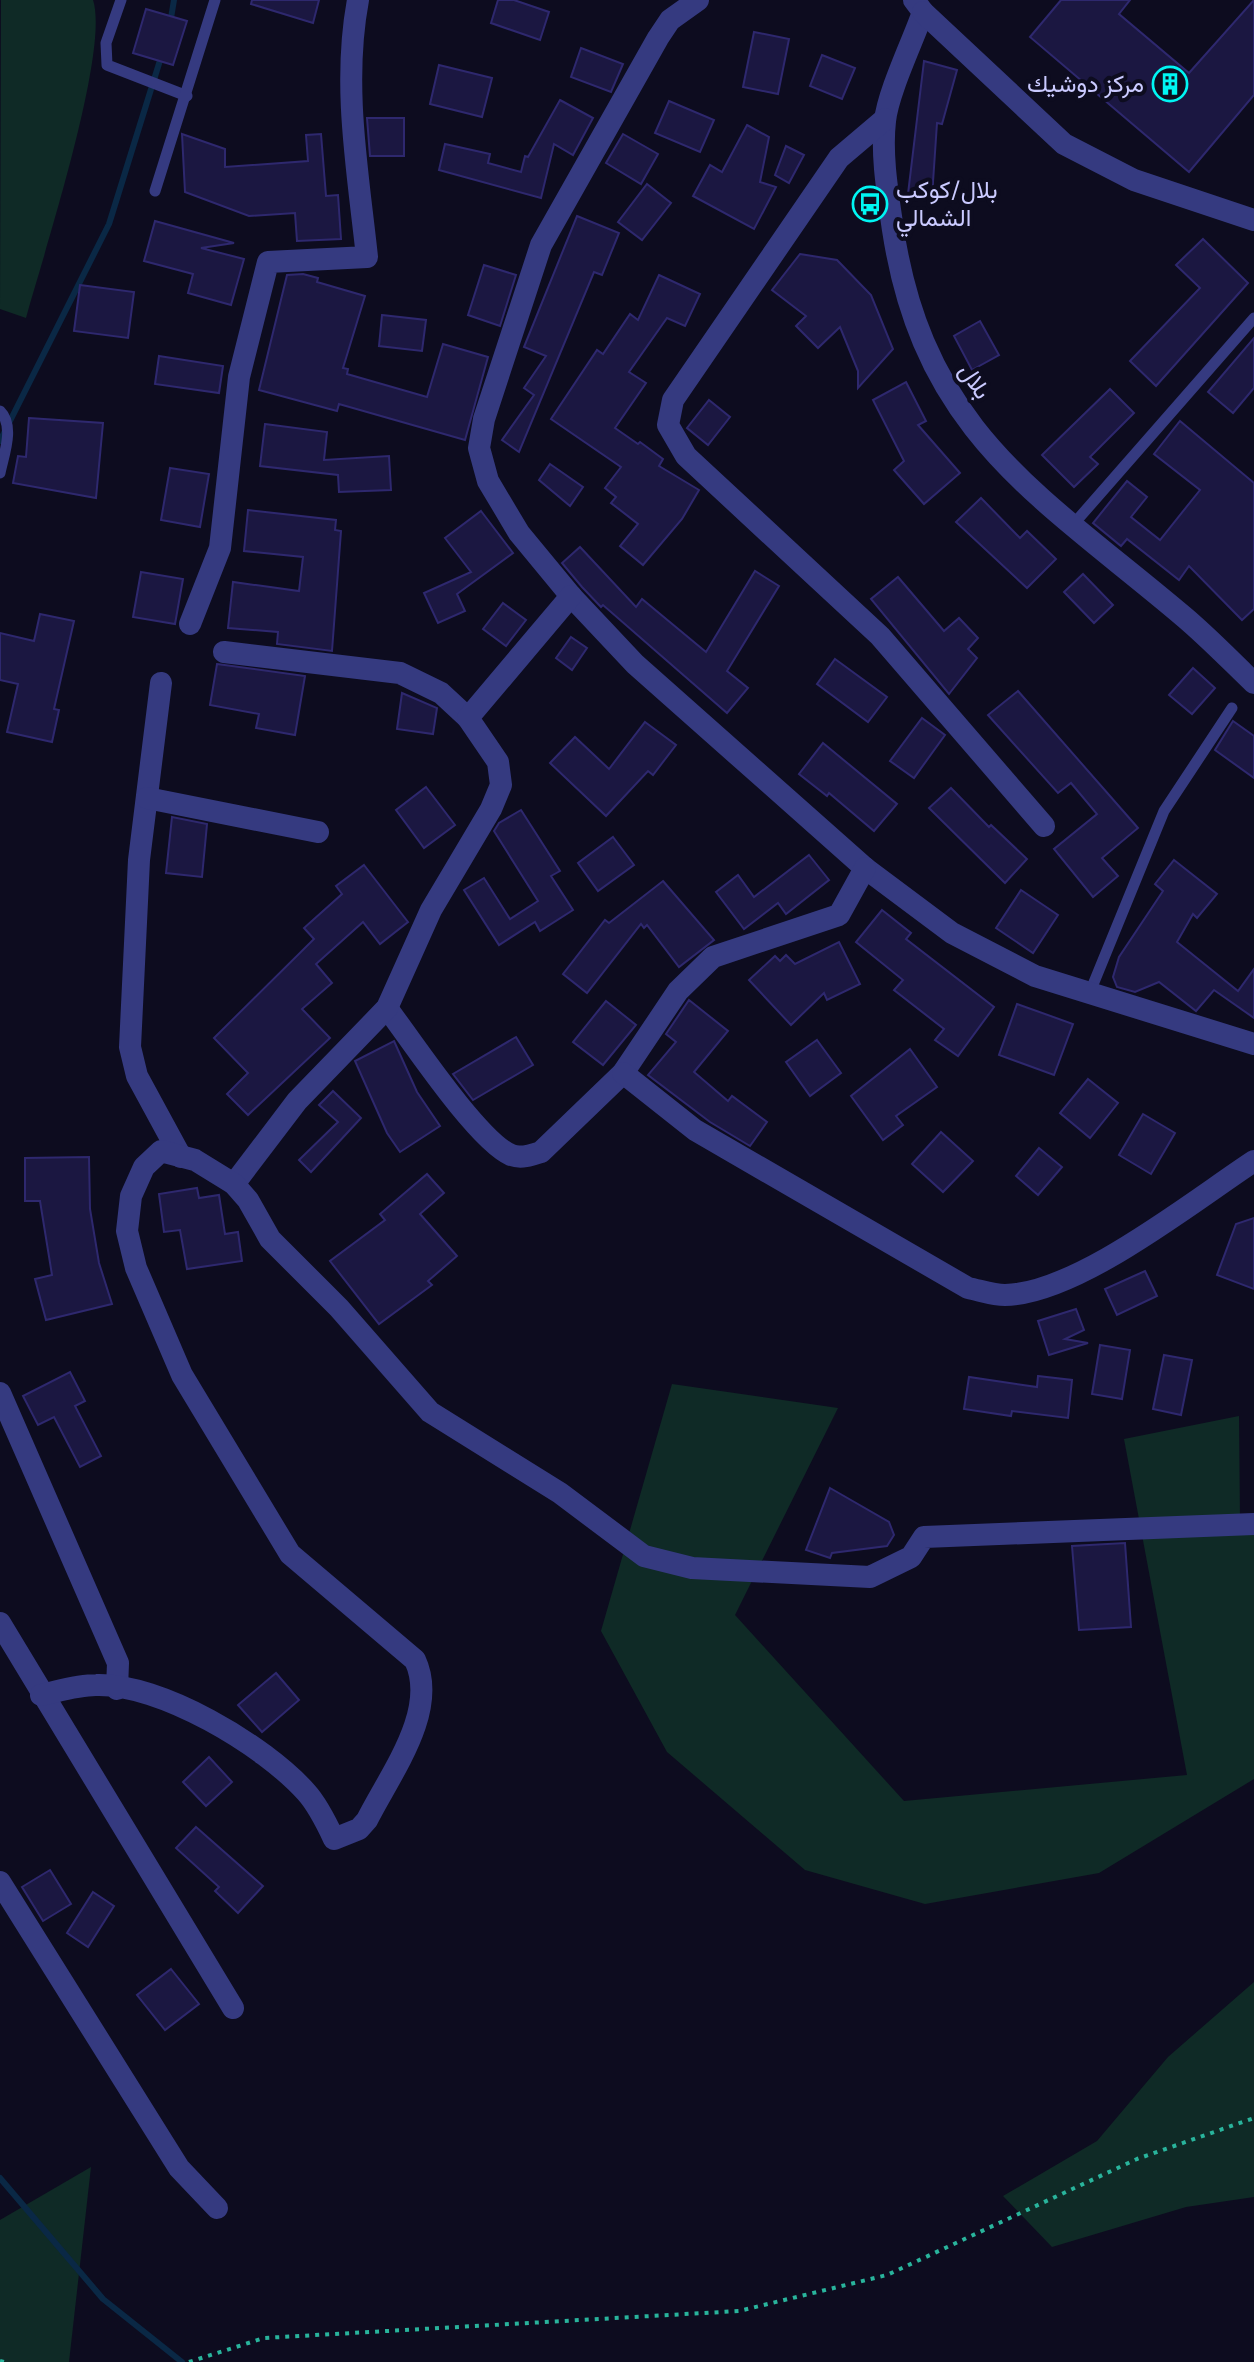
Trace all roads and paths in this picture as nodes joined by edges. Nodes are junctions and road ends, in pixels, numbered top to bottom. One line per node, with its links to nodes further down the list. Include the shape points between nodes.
1 (121, 0): 6 (lane, via 106,43 107,65)
2 (215, 0): 6 (lane)
3 (358, 0): 15 (street, via 351,105 367,257 268,262 239,377 220,548)
4 (698, 0): 14 (street, via 670,20 658,38 541,245 484,419 479,448 488,481 519,533)
5 (918, 6): 7 (street, بلال); 9 (street, via 1064,144 1134,180)
6 (187, 96): 8 (lane)
7 (885, 119): 13 (street, بلال, via 887,190 897,255 918,332 948,393 1011,473); 22 (street, via 839,158 673,400 668,425 686,456 880,636)
8 (155, 191)
9 (1254, 220)
10 (1254, 318): 13 (lane)
11 (0, 411): 12 (lane, via 8,439)
12 (0, 473)
13 (1071, 527): 18 (street, بلال, via 1184,617)
14 (571, 596): 20 (street); 24 (street, via 635,664)
15 (190, 624)
16 (224, 652): 20 (street, via 400,673 441,693)
17 (161, 683): 21 (street)
18 (1254, 683)
19 (1232, 708): 25 (lane, via 1164,811)
20 (468, 718): 26 (street, via 498,762 501,785 431,910)
21 (147, 798): 23 (street); 29 (street, via 130,1047 137,1076)
22 (1044, 826)
23 (318, 832)
24 (865, 868): 25 (street, via 952,933 1035,976); 28 (street, via 839,915 713,957 678,991)
25 (1090, 992): 27 (street)
26 (387, 1008): 28 (street, via 455,1100 513,1156 541,1152); 31 (street, via 297,1101)
27 (1254, 1044)
28 (623, 1073): 30 (street, via 695,1130 968,1288 1004,1295 1041,1288 1100,1263)
29 (181, 1157): 31 (street); 35 (street, via 161,1151 144,1167 131,1196 127,1231 136,1268 182,1375 290,1554 415,1660 423,1676 422,1693 419,1716 367,1820 334,1839 307,1792 231,1733 149,1694)
30 (1254, 1161)
31 (234, 1184): 33 (street, via 270,1239 430,1412 560,1493 644,1556 692,1568 870,1577 911,1557 924,1537)
32 (0, 1393): 35 (street, via 118,1663)
33 (1254, 1524)
34 (0, 1623): 36 (street)
35 (117, 1689): 36 (street, via 97,1685)
36 (41, 1695): 38 (street)
37 (0, 1882): 40 (street, via 179,2168)
38 (233, 2008)
39 (1254, 2118): 41 (path, via 1137,2159 887,2275 739,2311 264,2338)
40 (217, 2208)
41 (189, 2362)

